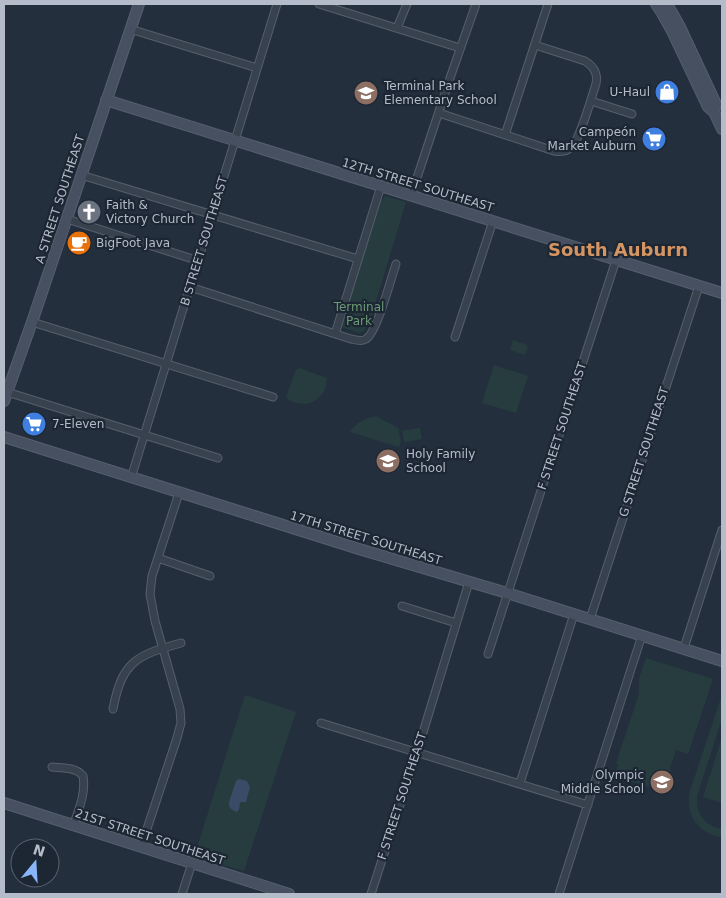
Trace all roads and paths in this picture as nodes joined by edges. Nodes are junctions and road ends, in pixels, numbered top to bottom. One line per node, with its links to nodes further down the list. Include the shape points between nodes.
1 (139, 4): 9 (street, A STREET SOUTHEAST)
2 (277, 4): 13 (street, B STREET SOUTHEAST)
3 (319, 4): 10 (street)
4 (407, 4): 10 (street)
5 (476, 4): 12 (street)
6 (548, 4): 11 (street)
7 (656, 4): 16 (street, via 708,107)
8 (667, 4): 16 (street, via 716,104)
9 (130, 28): 13 (street); 14 (street, A STREET SOUTHEAST)
10 (397, 28): 12 (street)
11 (535, 45): 15 (street, via 591,65 597,76); 20 (street)
12 (460, 48): 17 (street)
13 (257, 68): 21 (street, B STREET SOUTHEAST)
14 (106, 100): 21 (street, 12TH STREET SOUTHEAST); 22 (street, A STREET SOUTHEAST)
15 (591, 101): 18 (street); 20 (street, via 570,149 554,151)
16 (714, 112): 19 (street)
17 (439, 113): 20 (street); 24 (street)
18 (632, 114)
19 (722, 129)
20 (506, 135)
21 (234, 140): 23 (street, 12TH STREET SOUTHEAST); 25 (street, B STREET SOUTHEAST)
22 (82, 175): 25 (street); 26 (street, A STREET SOUTHEAST)
23 (381, 186): 24 (street, 12TH STREET SOUTHEAST); 28 (street)
24 (411, 196): 27 (street, 12TH STREET SOUTHEAST)
25 (212, 214): 28 (street); 30 (street, B STREET SOUTHEAST)
26 (67, 219): 30 (street); 35 (street, A STREET SOUTHEAST)
27 (493, 221): 29 (street, 12TH STREET SOUTHEAST); 37 (street)
28 (358, 258): 36 (street)
29 (616, 260): 32 (street, 12TH STREET SOUTHEAST); 50 (street, F STREET SOUTHEAST)
30 (199, 261): 33 (street, B STREET SOUTHEAST)
31 (396, 264): 36 (street, via 371,334 364,340)
32 (699, 286): 34 (street, 12TH STREET SOUTHEAST); 53 (street, G STREET SOUTHEAST)
33 (190, 287): 36 (street); 38 (street, B STREET SOUTHEAST)
34 (722, 293)
35 (32, 322): 38 (street); 40 (street, A STREET SOUTHEAST)
36 (335, 334)
37 (455, 337)
38 (166, 364): 39 (street); 41 (street, B STREET SOUTHEAST)
39 (273, 396)
40 (5, 397): 41 (street)
41 (144, 435): 43 (street); 44 (street, B STREET SOUTHEAST)
42 (4, 437): 44 (street, 17TH STREET SOUTHEAST)
43 (218, 458)
44 (131, 478): 45 (street, 17TH STREET SOUTHEAST)
45 (179, 493): 47 (street); 49 (street, 17TH STREET SOUTHEAST)
46 (722, 530): 58 (street)
47 (158, 558): 48 (street); 57 (street, via 150,594)
48 (210, 576)
49 (469, 582): 50 (street, 17TH STREET SOUTHEAST); 54 (street, F STREET SOUTHEAST)
50 (508, 593): 52 (street, 17TH STREET SOUTHEAST); 59 (street, F STREET SOUTHEAST)
51 (402, 606): 54 (street)
52 (574, 614): 53 (street, 17TH STREET SOUTHEAST); 65 (street)
53 (590, 619): 55 (street, 17TH STREET SOUTHEAST)
54 (456, 623): 63 (street, F STREET SOUTHEAST)
55 (642, 635): 58 (street, 17TH STREET SOUTHEAST); 67 (street)
56 (181, 643): 57 (street)
57 (163, 648): 61 (street, via 132,664 120,684); 69 (street, via 181,723)
58 (684, 648): 60 (street, 17TH STREET SOUTHEAST)
59 (488, 654)
60 (722, 661)
61 (113, 709)
62 (321, 723): 63 (street)
63 (417, 752): 65 (street); 73 (street, F STREET SOUTHEAST)
64 (52, 767): 68 (street, via 78,770 83,776 83,796)
65 (520, 783): 67 (street)
66 (4, 803): 68 (street, 21ST STREET SOUTHEAST)
67 (588, 805): 74 (street)
68 (73, 826): 69 (street, 21ST STREET SOUTHEAST)
69 (141, 847): 70 (street, 21ST STREET SOUTHEAST)
70 (192, 863): 71 (street); 72 (street, 21ST STREET SOUTHEAST)
71 (182, 894)
72 (289, 894)
73 (371, 894)
74 (559, 894)

